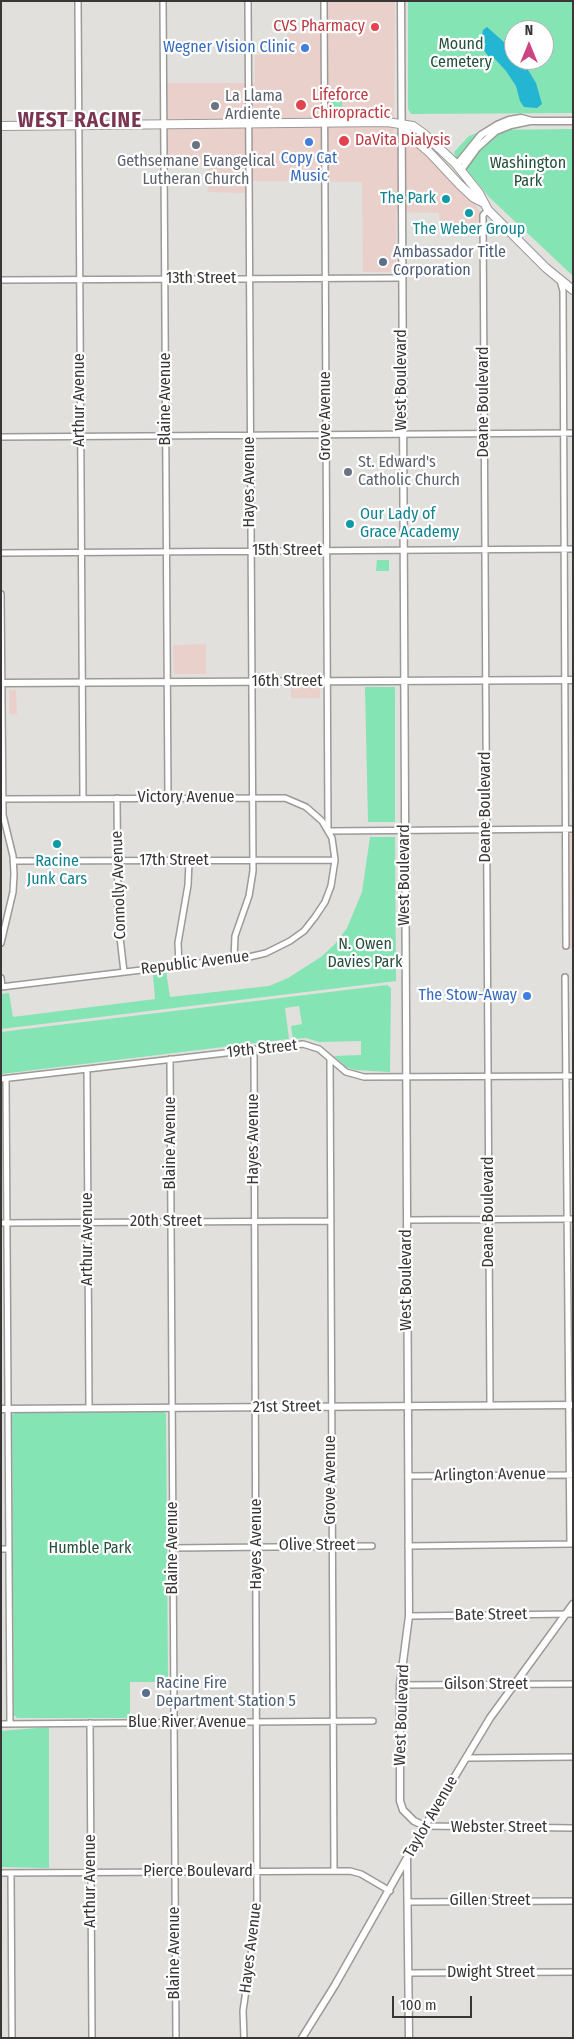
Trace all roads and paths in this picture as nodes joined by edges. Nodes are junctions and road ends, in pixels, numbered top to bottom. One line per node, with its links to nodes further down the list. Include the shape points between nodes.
1 (78, 1): 11 (street, Arthur Avenue)
2 (163, 1): 12 (street, Blaine Avenue)
3 (248, 1): 9 (street, Hayes Avenue)
4 (324, 1): 8 (street, Grove Avenue)
5 (401, 1): 10 (street, West Boulevard)
6 (532, 121): 7 (street); 15 (street, via 521,118 497,125 481,135); 16 (street, via 496,131 477,148)
7 (573, 121)
8 (325, 123): 9 (main road); 10 (main road); 19 (street, Grove Avenue)
9 (249, 124): 12 (main road); 22 (street, Hayes Avenue)
10 (401, 124): 14 (main road); 15 (main road, via 413,126 423,133); 20 (street, West Boulevard)
11 (79, 125): 12 (main road); 13 (main road); 24 (street, Arthur Avenue)
12 (164, 125): 21 (street, Blaine Avenue)
13 (1, 126)
14 (430, 153): 16 (main road, via 452,170); 17 (main road, via 474,198)
15 (455, 163): 16 (main road)
16 (461, 170): 17 (main road)
17 (482, 202): 18 (main road)
18 (488, 210): 25 (main road); 30 (street, Deane Boulevard, via 483,215)
19 (325, 278): 20 (street, 13th Street); 22 (street, 13th Street); 32 (street, Grove Avenue)
20 (402, 278): 29 (street, West Boulevard)
21 (165, 279): 22 (street, 13th Street); 24 (street, 13th Street); 34 (street, Blaine Avenue)
22 (250, 279): 31 (street, Hayes Avenue)
23 (1, 280): 24 (street, 13th Street)
24 (80, 280): 33 (street, Arthur Avenue)
25 (560, 280): 26 (main road); 27 (street, via 563,291)
26 (573, 290)
27 (564, 433): 28 (street); 30 (street); 36 (street)
28 (573, 433)
29 (403, 434): 30 (street); 32 (street); 38 (street, West Boulevard)
30 (484, 434): 39 (street, Deane Boulevard)
31 (250, 435): 32 (street); 34 (street); 40 (street, Hayes Avenue)
32 (326, 435): 41 (street, Grove Avenue)
33 (81, 436): 34 (street); 35 (street); 43 (street, Arthur Avenue)
34 (166, 436): 44 (street, Blaine Avenue)
35 (1, 437)
36 (564, 549): 37 (street, 15th Street); 39 (street, 15th Street); 47 (street)
37 (573, 549)
38 (403, 550): 39 (street, 15th Street); 41 (street, 15th Street); 49 (street, West Boulevard)
39 (485, 550): 46 (street, Deane Boulevard)
40 (251, 551): 41 (street, 15th Street); 44 (street, 15th Street); 51 (street, Hayes Avenue)
41 (327, 551): 52 (street, Grove Avenue)
42 (1, 552): 43 (street, 15th Street)
43 (81, 552): 44 (street, 15th Street); 54 (street, Arthur Avenue)
44 (166, 552): 50 (street, Blaine Avenue)
45 (1, 594): 53 (street)
46 (486, 680): 47 (street, 16th Street); 49 (street, 16th Street); 63 (street, Deane Boulevard)
47 (565, 680): 48 (street, 16th Street); 60 (street)
48 (573, 680)
49 (404, 681): 52 (street, 16th Street); 62 (street, West Boulevard)
50 (167, 682): 51 (street, 16th Street); 54 (street, 16th Street); 59 (street, Blaine Avenue)
51 (252, 682): 52 (street, 16th Street); 55 (street, Hayes Avenue)
52 (327, 682): 64 (street, Grove Avenue)
53 (2, 683): 54 (street, 16th Street); 56 (street)
54 (82, 683): 57 (street, Arthur Avenue)
55 (252, 797): 59 (street, Victory Avenue); 64 (street, Victory Avenue, via 296,802 315,813); 66 (street, Hayes Avenue)
56 (2, 798): 57 (street, Victory Avenue); 69 (street, via 4,825)
57 (83, 798): 58 (street, Victory Avenue)
58 (117, 798): 59 (street, Victory Avenue); 68 (street, Connolly Avenue)
59 (168, 798)
60 (566, 829): 61 (street); 63 (street); 71 (street)
61 (573, 829)
62 (405, 830): 63 (street); 64 (street); 84 (street, West Boulevard)
63 (487, 830): 85 (street, Deane Boulevard)
64 (328, 831): 67 (street, Victory Avenue)
65 (188, 860): 66 (street, 17th Street); 68 (street, 17th Street); 73 (street, via 188,885 178,937)
66 (252, 860): 67 (street, 17th Street); 72 (street, Hayes Avenue, via 251,888 235,936)
67 (336, 860): 72 (street, Republic Avenue, via 325,902 304,930 274,950)
68 (118, 861): 69 (street, 17th Street); 74 (street, Connolly Avenue, via 118,920)
69 (13, 862): 70 (street, via 13,892)
70 (1, 943)
71 (566, 946)
72 (234, 959): 73 (street, Republic Avenue)
73 (179, 965): 74 (street, Republic Avenue)
74 (124, 972): 77 (street, Republic Avenue)
75 (565, 976): 82 (street)
76 (1, 978): 77 (street)
77 (2, 987)
78 (254, 1049): 79 (street, 19th Street); 80 (street, 19th Street, via 303,1044 319,1049); 90 (street, Hayes Avenue)
79 (170, 1059): 81 (street, 19th Street); 93 (street, Blaine Avenue)
80 (330, 1059): 84 (street, 19th Street, via 346,1072 359,1076); 91 (street, Grove Avenue)
81 (87, 1069): 86 (street, 19th Street); 92 (street, Arthur Avenue)
82 (566, 1076): 83 (street, 19th Street); 85 (street, 19th Street); 87 (street)
83 (573, 1076)
84 (406, 1077): 85 (street, 19th Street); 88 (street, West Boulevard)
85 (488, 1077): 89 (street, Deane Boulevard)
86 (4, 1079): 94 (street)
87 (570, 1219): 89 (street); 96 (street)
88 (407, 1220): 89 (street); 95 (street, West Boulevard)
89 (489, 1220): 98 (street, Deane Boulevard)
90 (255, 1221): 91 (street, 20th Street); 93 (street, 20th Street); 99 (street, Hayes Avenue)
91 (331, 1221): 97 (street, Grove Avenue)
92 (88, 1222): 93 (street, 20th Street); 94 (street, 20th Street); 100 (street, Arthur Avenue)
93 (171, 1222): 101 (street, Blaine Avenue)
94 (4, 1223): 102 (street)
95 (406, 1405): 97 (street, 21st Street); 98 (street, 21st Street); 104 (street, West Boulevard)
96 (571, 1405): 98 (street, 21st Street); 103 (street)
97 (330, 1406): 99 (street, 21st Street); 106 (street, Grove Avenue)
98 (490, 1406)
99 (256, 1407): 101 (street, 21st Street); 109 (street, Hayes Avenue)
100 (89, 1408): 101 (street, 21st Street); 102 (street, 21st Street)
101 (172, 1408): 110 (street, Blaine Avenue)
102 (5, 1409): 112 (street)
103 (571, 1475): 104 (street, Arlington Avenue); 105 (street)
104 (408, 1476): 108 (street, West Boulevard)
105 (571, 1544): 108 (street)
106 (331, 1545): 107 (street, Olive Street); 109 (street, Olive Street); 121 (street, Grove Avenue)
107 (372, 1546)
108 (408, 1546): 115 (street, West Boulevard)
109 (257, 1547): 110 (street, Olive Street); 120 (street, Hayes Avenue)
110 (173, 1548): 123 (street, Blaine Avenue)
111 (1, 1549): 112 (street)
112 (9, 1549): 125 (street)
113 (573, 1604): 114 (street, Taylor Avenue)
114 (569, 1614): 115 (street, Bate Street); 118 (street, Taylor Avenue)
115 (409, 1616): 117 (street, West Boulevard)
116 (573, 1684): 118 (street, Gilson Street)
117 (400, 1685): 118 (street, Gilson Street); 128 (street, West Boulevard, via 400,1801 407,1815)
118 (514, 1685): 127 (street, Taylor Avenue)
119 (373, 1721): 121 (street, Blue River Avenue)
120 (258, 1722): 121 (street, Blue River Avenue); 123 (street, Blue River Avenue); 131 (street, Hayes Avenue)
121 (332, 1722): 132 (street, Grove Avenue)
122 (90, 1723): 123 (street, Blue River Avenue); 125 (street, Blue River Avenue); 133 (street, Arthur Avenue)
123 (174, 1723): 134 (street, Blaine Avenue)
124 (1, 1724): 125 (street, Blue River Avenue)
125 (10, 1724)
126 (573, 1757): 127 (street)
127 (466, 1758): 128 (street, Taylor Avenue)
128 (425, 1826): 129 (street, Webster Street); 130 (street, Taylor Avenue)
129 (573, 1828)
130 (406, 1859): 137 (street, Taylor Avenue); 139 (street)
131 (257, 1871): 132 (street, Pierce Boulevard); 134 (street, Pierce Boulevard); 145 (street, Hayes Avenue, via 257,1912 243,2011)
132 (334, 1871): 137 (street, Pierce Boulevard, via 361,1874)
133 (91, 1872): 134 (street, Pierce Boulevard); 136 (street, Pierce Boulevard); 143 (street, Arthur Avenue)
134 (174, 1872): 144 (street, Blaine Avenue)
135 (1, 1873): 136 (street, Pierce Boulevard)
136 (11, 1873): 142 (street)
137 (390, 1891): 146 (street, Taylor Avenue)
138 (573, 1901): 139 (street, Gillen Street)
139 (408, 1902): 141 (street)
140 (573, 1972): 141 (street, Dwight Street)
141 (409, 1973): 147 (street)
142 (12, 2038)
143 (92, 2038)
144 (176, 2038)
145 (244, 2038)
146 (302, 2038)
147 (409, 2038)

